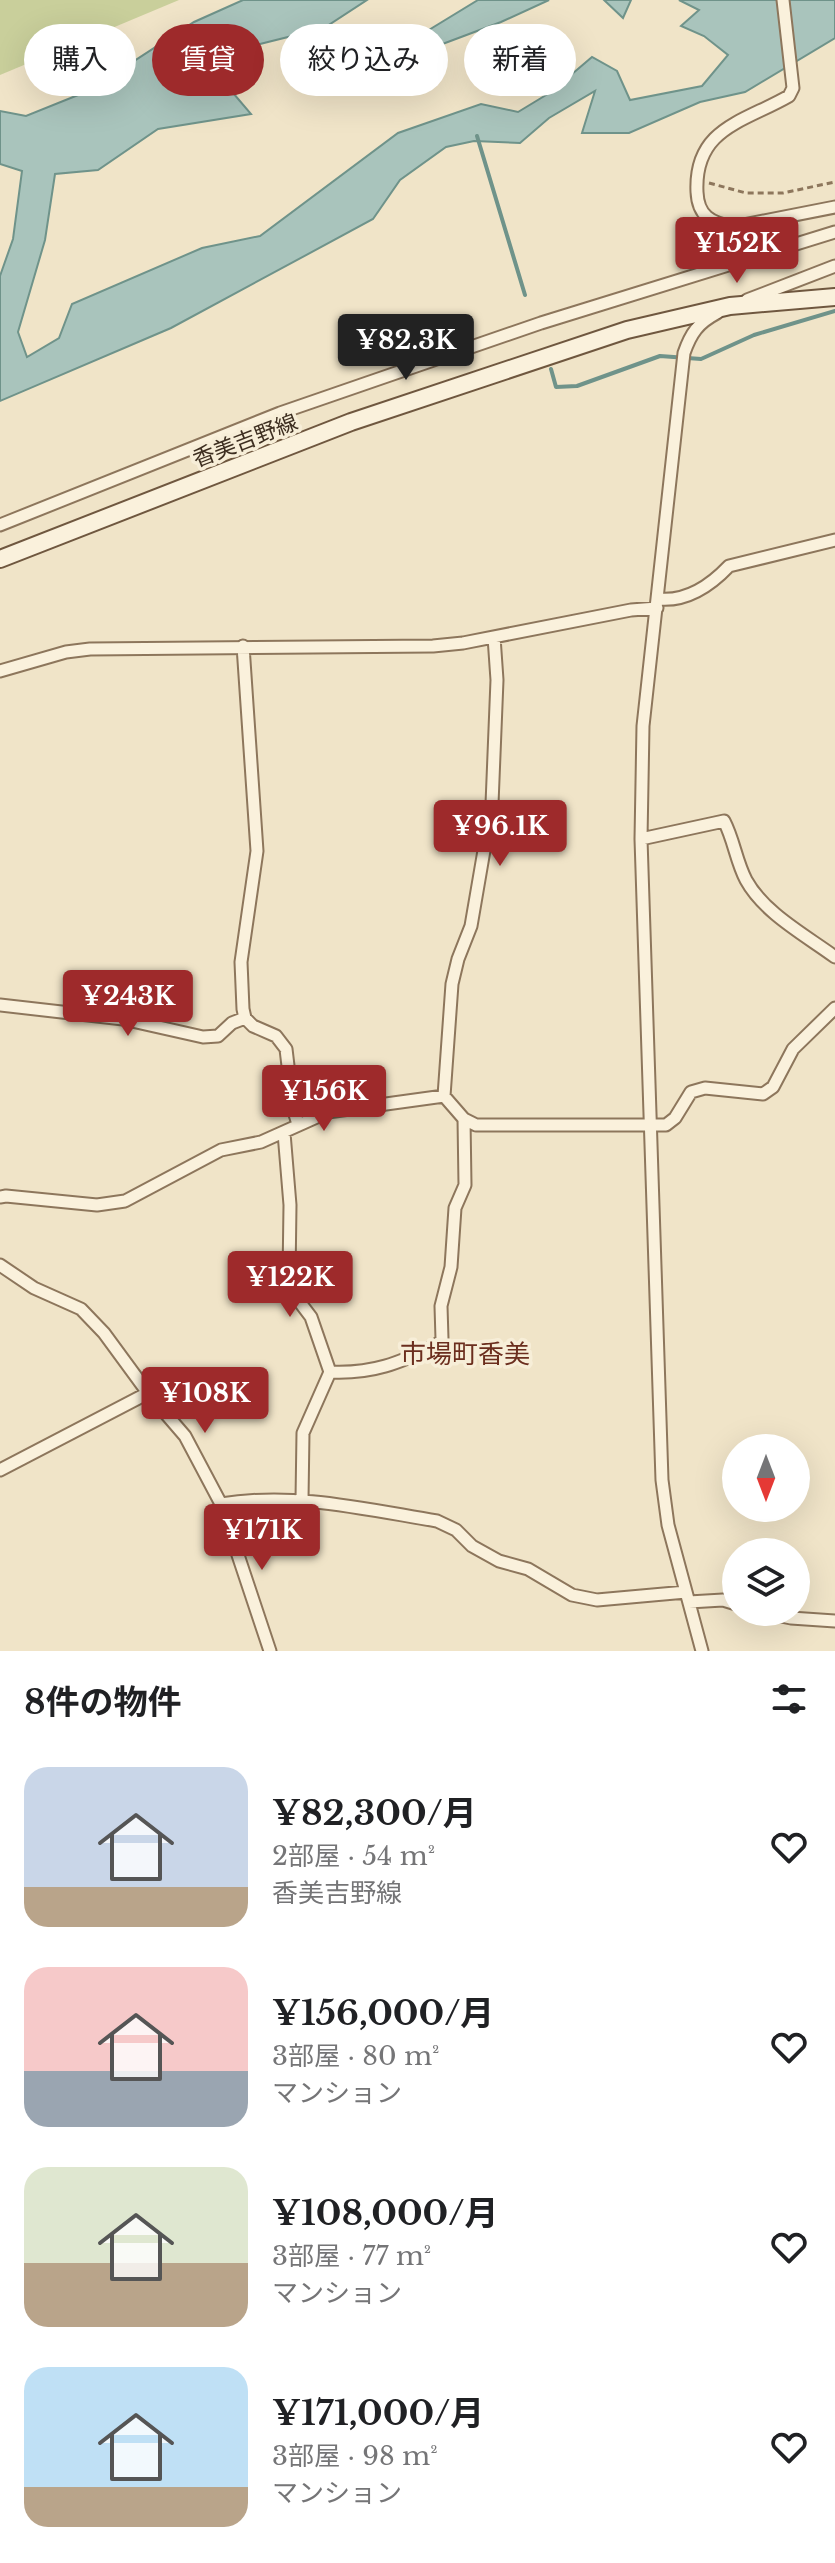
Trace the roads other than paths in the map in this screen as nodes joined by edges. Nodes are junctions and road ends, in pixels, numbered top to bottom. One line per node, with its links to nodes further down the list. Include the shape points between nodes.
1 (783, 0): 2 (street, via 793,88 789,96 732,123 715,137 702,155 697,202 705,218 724,226)
2 (835, 207)
3 (835, 232): 7 (street, via 541,323 280,413)
4 (835, 266): 6 (street)
5 (835, 297): 6 (main road, 香美吉野線)
6 (730, 306): 9 (main road, 香美吉野線, via 627,330 351,422); 10 (street, via 700,322 684,358)
7 (0, 525)
8 (835, 540): 10 (street, via 729,566 695,593)
9 (0, 559)
10 (658, 604): 11 (street); 14 (street, via 643,726)
11 (494, 637): 12 (street, via 433,646); 19 (street, via 492,804 471,926 452,984)
12 (243, 646): 13 (street, via 90,649); 18 (street, via 257,851 241,962)
13 (0, 671)
14 (641, 839): 15 (street, via 724,821 745,878 760,899); 22 (street)
15 (835, 957)
16 (0, 1005): 18 (street, via 123,1019 203,1037 218,1036)
17 (835, 1008): 22 (street, via 793,1049 773,1087 763,1094 705,1088 691,1092 675,1118)
18 (245, 1018): 21 (street, via 276,1036 286,1049)
19 (444, 1096): 20 (street); 21 (street, via 328,1112)
20 (464, 1119): 22 (street, via 476,1125); 26 (street, via 465,1185 455,1208 451,1267 441,1306 442,1339 390,1366)
21 (298, 1124): 23 (street)
22 (651, 1126): 31 (street, via 662,1480)
23 (284, 1133): 24 (street, via 221,1150 125,1201 97,1205); 26 (street, via 289,1277 292,1292 311,1317)
24 (0, 1197)
25 (0, 1265): 27 (street, via 81,1309)
26 (330, 1372): 29 (street, via 303,1433)
27 (148, 1393): 28 (street); 30 (street, via 185,1436)
28 (0, 1470)
29 (302, 1499): 30 (street); 31 (street, via 437,1521 499,1561 528,1569 572,1595 597,1600)
30 (221, 1504): 35 (street)
31 (687, 1597): 32 (street); 36 (street)
32 (722, 1600)
33 (810, 1619): 34 (street)
34 (835, 1621)
35 (270, 1651)
36 (702, 1651)

